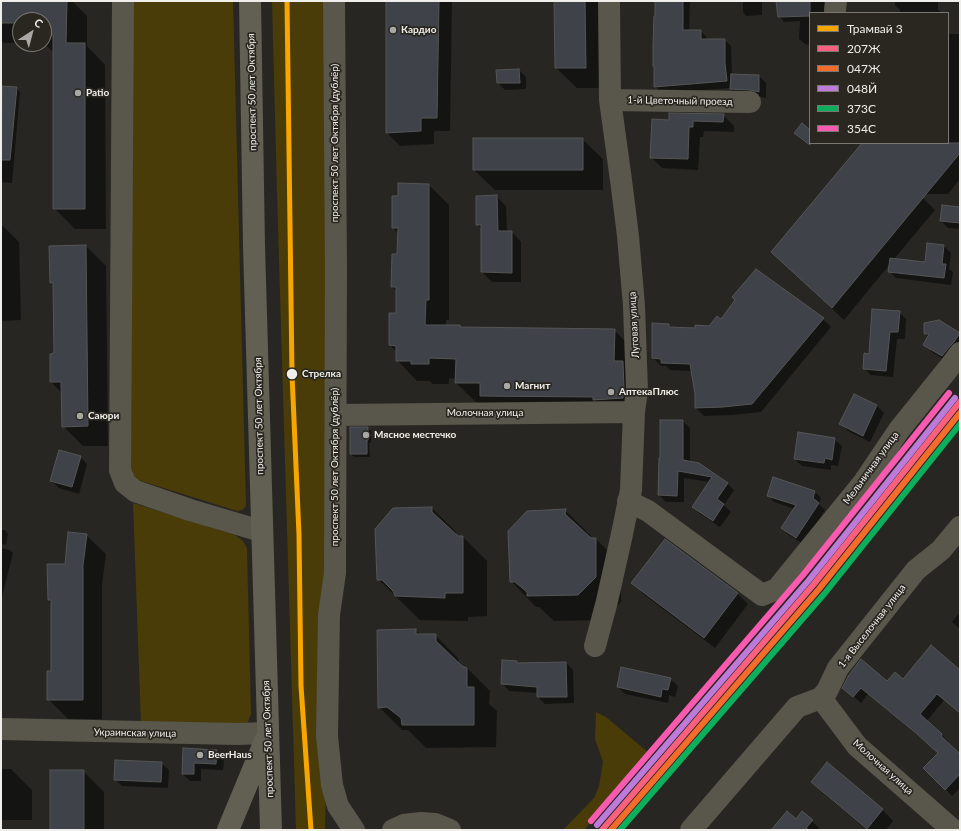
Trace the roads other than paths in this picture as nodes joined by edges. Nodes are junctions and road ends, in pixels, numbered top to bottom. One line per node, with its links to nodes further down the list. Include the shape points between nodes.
1 (123, 1): 12 (street, via 120,470 125,483 135,491)
2 (250, 1): 12 (main road, проспект 50 лет Октября)
3 (334, 1): 9 (street, проспект 50 лет Октября (дублёр))
4 (609, 1): 5 (street, Луговая улица)
5 (610, 100): 6 (street, 1-й Цветочный проезд); 8 (street, Луговая улица, via 628,236 634,306 637,390)
6 (750, 102)
7 (960, 353): 10 (street, Мельничная улица, via 899,430 864,482 777,589 762,595 648,511)
8 (634, 412): 9 (street, Молочная улица); 10 (street, Луговая улица, via 631,490)
9 (336, 415): 19 (street, проспект 50 лет Октября (дублёр), via 335,573 329,615 327,736 332,785 338,806)
10 (628, 501): 13 (street, Луговая улица)
11 (960, 527): 14 (street, 1-я Выселочная улица, via 941,550 916,570 838,668)
12 (262, 531): 16 (main road, проспект 50 лет Октября)
13 (595, 646)
14 (821, 698): 22 (street, via 797,707); 23 (street, Молочная улица, via 857,746)
15 (1, 730): 16 (street, Украинская улица)
16 (268, 733): 17 (main road); 18 (main road, проспект 50 лет Октября)
17 (228, 830)
18 (271, 830)
19 (354, 830)
20 (393, 830): 21 (street, via 404,825 421,823 435,824)
21 (450, 830)
22 (691, 830)
23 (953, 830)

